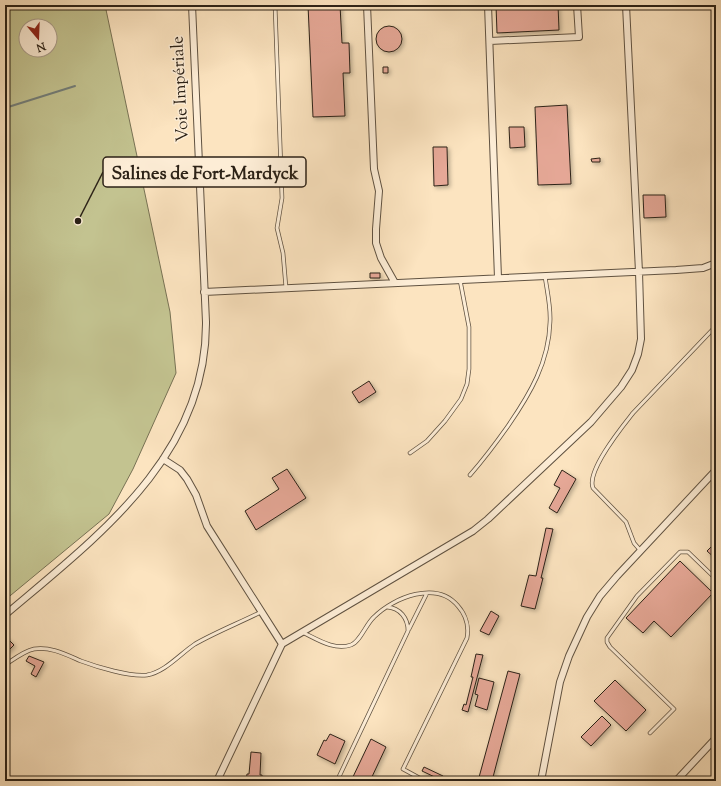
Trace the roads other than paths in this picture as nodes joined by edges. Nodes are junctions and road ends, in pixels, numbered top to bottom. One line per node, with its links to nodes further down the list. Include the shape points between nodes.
1 (192, 5): 15 (street, Voie Impériale)
2 (275, 5): 14 (lane, via 282,198 277,228 283,253)
3 (367, 5): 13 (street, via 374,169 379,191 376,239 380,255)
4 (488, 5): 7 (street)
5 (577, 5): 7 (street, via 579,37)
6 (626, 5): 9 (street)
7 (490, 41): 11 (street)
8 (716, 263): 9 (street, via 699,268)
9 (639, 272): 10 (street); 28 (street, via 641,339 637,358 621,387 587,426 477,528)
10 (546, 276): 11 (street); 20 (lane, via 550,323 539,374 491,450)
11 (498, 278): 12 (street)
12 (460, 280): 13 (street); 17 (lane, via 468,327 467,384 461,399 446,420 428,441)
13 (395, 283): 14 (street)
14 (286, 288): 15 (street)
15 (204, 292): 18 (street, Voie Impériale, via 206,339 200,377 188,414)
16 (716, 326): 21 (lane, via 630,417 601,458 592,477 594,490 626,522 634,543)
17 (410, 453)
18 (163, 459): 25 (street, via 178,468 188,479 207,526); 26 (street, Voie Impériale, via 139,492 108,526)
19 (716, 470): 21 (street)
20 (470, 475)
21 (640, 550): 36 (street, via 600,596 575,641 559,687)
22 (716, 579): 31 (lane, via 688,552 680,552 637,596 607,638 610,647 674,709)
23 (427, 593): 24 (lane, via 406,597); 27 (lane); 35 (lane, via 439,594 454,601 464,616 468,631 464,646 402,769)
24 (385, 607): 27 (lane, via 402,613); 28 (lane, via 364,628 357,641 349,646 332,646)
25 (261, 612): 29 (street); 30 (lane, via 195,644 166,666 150,674 109,669 41,649 29,651)
26 (5, 616)
27 (408, 631): 34 (lane)
28 (302, 632): 29 (street)
29 (282, 644): 33 (street)
30 (5, 665)
31 (650, 733)
32 (716, 738): 37 (street)
33 (217, 781)
34 (337, 781)
35 (425, 781)
36 (541, 781)
37 (676, 781)

